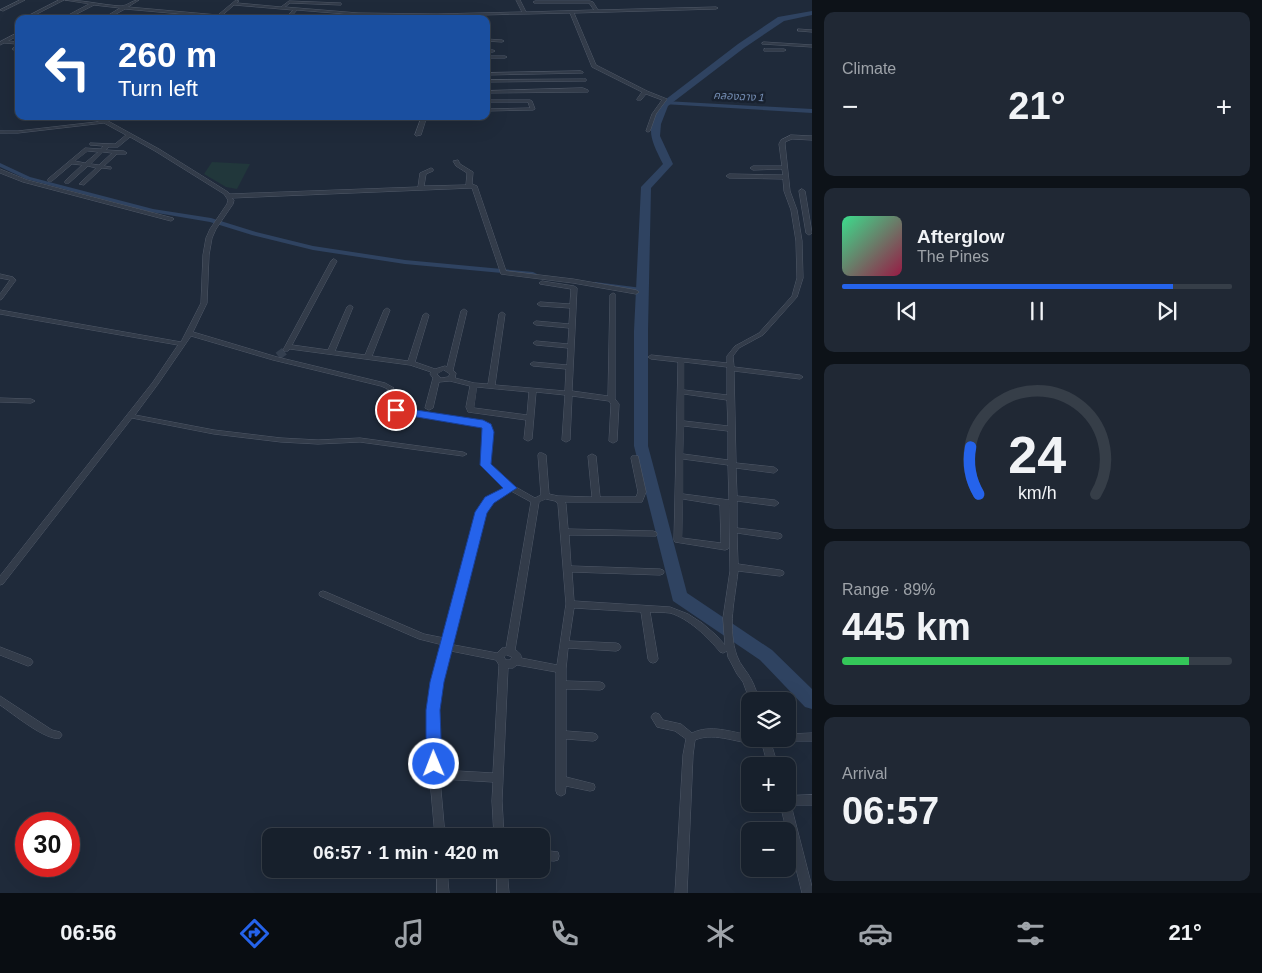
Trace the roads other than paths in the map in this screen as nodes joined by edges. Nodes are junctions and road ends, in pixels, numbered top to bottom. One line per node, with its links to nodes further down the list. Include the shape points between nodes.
1 (23, 0): 19 (street)
2 (62, 0): 24 (street)
3 (67, 0): 12 (street)
4 (100, 0): 12 (street)
5 (137, 0): 16 (street)
6 (238, 0): 13 (street)
7 (518, 0): 22 (street)
8 (557, 1): 10 (street); 11 (street)
9 (535, 2): 10 (street)
10 (546, 2): 21 (street)
11 (567, 2): 20 (street, via 592,2); 23 (street)
12 (93, 4): 16 (street); 25 (street)
13 (234, 4): 15 (street); 28 (street)
14 (340, 4): 15 (street, via 289,2)
15 (283, 7): 17 (street)
16 (124, 8): 26 (street); 27 (street)
17 (296, 8): 29 (street); 30 (street)
18 (716, 8): 23 (street)
19 (2, 10)
20 (596, 10)
21 (548, 11)
22 (524, 12)
23 (571, 12): 31 (street); 53 (street, via 594,66)
24 (32, 15)
25 (71, 15)
26 (111, 15)
27 (196, 15)
28 (220, 15)
29 (290, 15)
30 (360, 15)
31 (490, 16)
32 (799, 30): 33 (street)
33 (812, 31)
34 (15, 35): 37 (street)
35 (490, 40): 36 (street)
36 (502, 41)
37 (1, 42): 39 (street)
38 (764, 43): 40 (street)
39 (15, 44)
40 (782, 44): 41 (street); 43 (street)
41 (812, 46)
42 (766, 50): 43 (street)
43 (784, 50): 45 (street)
44 (490, 56): 46 (street)
45 (786, 56)
46 (505, 57)
47 (581, 72): 48 (street)
48 (490, 74)
49 (584, 80): 50 (street)
50 (490, 81)
51 (531, 90): 51 (street, via 546,92 586,91 585,89); 52 (street)
52 (490, 92)
53 (645, 92): 54 (street); 60 (street, via 665,99 654,114)
54 (639, 99)
55 (490, 101): 56 (street, via 530,101 533,109)
56 (490, 110)
57 (107, 120): 59 (street)
58 (424, 120): 63 (street)
59 (105, 122): 61 (street); 62 (street)
60 (648, 131)
61 (0, 132)
62 (130, 134): 66 (street, via 116,146); 87 (street)
63 (418, 135)
64 (812, 138): 76 (street, via 785,139 782,144)
65 (92, 144): 66 (street)
66 (107, 146): 67 (street)
67 (101, 150): 68 (street); 71 (street, via 87,149); 72 (street)
68 (116, 152): 69 (street); 73 (street)
69 (124, 153)
70 (456, 161): 84 (street, via 470,172)
71 (71, 162): 72 (street); 81 (street)
72 (87, 164): 73 (street); 82 (street)
73 (101, 166): 74 (street); 83 (street)
74 (109, 168)
75 (753, 168): 76 (street)
76 (785, 168): 80 (street)
77 (431, 170): 85 (street, via 423,173)
78 (0, 171): 90 (street, via 25,181)
79 (729, 176): 80 (street)
80 (785, 177): 88 (street)
81 (50, 180)
82 (67, 182)
83 (82, 184)
84 (469, 186): 85 (street); 95 (street, via 476,188 503,270)
85 (421, 188): 87 (street)
86 (802, 191): 89 (street)
87 (229, 196): 108 (street, via 230,204 208,238 204,303)
88 (795, 212): 89 (street); 119 (street, via 800,267 795,296 761,334 732,350)
89 (806, 213): 91 (street)
90 (171, 220)
91 (809, 233)
92 (334, 261): 112 (street, via 287,348)
93 (0, 276): 97 (street, via 13,280)
94 (542, 283): 99 (street, via 574,288)
95 (636, 292)
96 (613, 295): 132 (street)
97 (0, 298)
98 (540, 304): 99 (street)
99 (573, 306): 107 (street)
100 (350, 307): 112 (street)
101 (387, 310): 113 (street)
102 (464, 311): 120 (street)
103 (0, 312): 109 (street)
104 (502, 314): 126 (street)
105 (426, 315): 116 (street)
106 (536, 323): 107 (street)
107 (572, 326): 111 (street)
108 (189, 334): 109 (street); 125 (street)
109 (178, 343): 136 (street)
110 (536, 343): 111 (street)
111 (571, 346): 118 (street)
112 (331, 352): 113 (street)
113 (368, 357): 116 (street)
114 (650, 357): 115 (street)
115 (681, 360): 119 (street); 129 (street)
116 (411, 363): 121 (street)
117 (533, 364): 118 (street)
118 (570, 367): 128 (street)
119 (730, 367): 122 (street); 131 (street)
120 (450, 370): 121 (street, via 445,368); 123 (street, via 453,373)
121 (436, 375): 123 (street); 135 (street)
122 (800, 377)
123 (450, 379): 124 (street)
124 (474, 385): 126 (street); 137 (street, via 472,410)
125 (390, 388)
126 (491, 388): 127 (street)
127 (533, 390): 128 (street); 137 (street)
128 (568, 392): 132 (street); 141 (street)
129 (680, 392): 131 (street); 138 (street)
130 (393, 398): 150 (street, via 393,408 401,412 483,424 488,429 486,465)
131 (731, 398): 139 (street)
132 (611, 399): 142 (street, via 615,404)
133 (0, 400): 134 (street)
134 (31, 401)
135 (429, 408)
136 (131, 416): 143 (street, via 214,432 282,440 360,440); 166 (street)
137 (530, 418): 140 (street)
138 (680, 423): 139 (street); 146 (street)
139 (731, 429): 148 (street)
140 (528, 439)
141 (566, 440)
142 (614, 441)
143 (463, 454)
144 (542, 455): 151 (street)
145 (592, 456): 154 (street)
146 (679, 456): 148 (street); 152 (street)
147 (635, 458): 154 (street, via 642,492 639,500)
148 (732, 464): 149 (street); 156 (street)
149 (774, 470)
150 (512, 488): 155 (street); 170 (street, via 490,500 481,512)
151 (545, 496): 153 (street); 155 (street)
152 (678, 496): 156 (street); 156 (street, via 678,540 681,542 725,547)
153 (558, 498): 154 (street); 159 (street, via 562,504)
154 (596, 499)
155 (535, 501): 175 (street)
156 (730, 502): 157 (street); 158 (street)
157 (775, 503)
158 (734, 530): 161 (street); 162 (street)
159 (564, 532): 160 (street); 163 (street)
160 (652, 534)
161 (778, 536)
162 (734, 567): 165 (street); 172 (street)
163 (567, 570): 164 (street); 168 (street)
164 (660, 572)
165 (780, 573)
166 (0, 582)
167 (323, 594): 170 (street, via 422,637)
168 (570, 604): 169 (street); 171 (street)
169 (645, 608): 172 (street, via 678,612); 176 (street)
170 (447, 644): 177 (street); 193 (street, via 433,710)
171 (565, 644): 173 (street); 180 (street)
172 (726, 647): 183 (street)
173 (616, 648)
174 (0, 651): 179 (street)
175 (510, 651): 177 (street, via 505,651); 178 (street, via 517,657)
176 (653, 659)
177 (501, 660): 178 (street, via 513,664); 194 (street)
178 (516, 661): 180 (street)
179 (28, 662)
180 (561, 668): 181 (street)
181 (561, 685): 182 (street); 187 (street)
182 (600, 686)
183 (751, 692)
184 (0, 700): 186 (street)
185 (656, 717): 191 (street, via 660,724 678,727)
186 (57, 735)
187 (561, 735): 189 (street); 195 (street)
188 (741, 736): 191 (street, via 710,732)
189 (593, 737)
190 (812, 737): 192 (street)
191 (691, 738): 210 (street)
192 (796, 738)
193 (435, 774): 194 (street); 201 (street)
194 (498, 778): 202 (street)
195 (561, 780): 196 (street); 197 (street)
196 (590, 787)
197 (561, 792)
198 (812, 800): 199 (street)
199 (796, 801)
200 (788, 812): 205 (street)
201 (439, 828)
202 (499, 828)
203 (550, 856): 204 (street)
204 (554, 856)
205 (807, 870): 211 (street)
206 (442, 878): 208 (street)
207 (502, 878): 209 (street)
208 (443, 893)
209 (503, 893)
210 (681, 893)
211 (808, 893)

